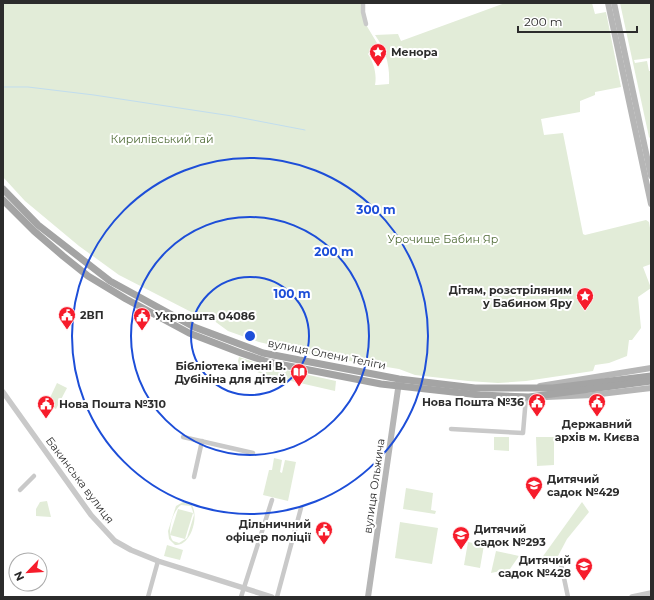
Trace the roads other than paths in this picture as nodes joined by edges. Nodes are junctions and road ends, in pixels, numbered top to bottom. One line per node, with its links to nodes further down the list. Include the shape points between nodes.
1 (363, 3): 4 (street)
2 (608, 3): 5 (main road)
3 (614, 3): 5 (main road)
4 (366, 24)
5 (629, 87): 6 (main road); 9 (main road)
6 (651, 176)
7 (3, 189): 12 (main road, вулиця Олени Теліги, via 38,225 91,268 182,321 263,353)
8 (3, 200): 14 (main road, вулиця Олени Теліги, via 34,232 88,276 189,332 268,362)
9 (651, 204)
10 (651, 368): 15 (main road, вулиця Олени Теліги)
11 (651, 376): 15 (main road, вулиця Олени Теліги)
12 (399, 379): 14 (main road, вулиця Ольжича); 15 (main road, вулиця Олени Теліги, via 475,388)
13 (651, 381): 18 (main road, вулиця Олени Теліги)
14 (398, 386): 18 (main road, вулиця Олени Теліги, via 480,395); 36 (main road, вулиця Ольжича)
15 (528, 388)
16 (651, 388): 18 (main road, вулиця Олени Теліги, via 592,395)
17 (3, 392): 28 (street, Бакинська вулиця, via 91,515 110,536 131,550)
18 (528, 397): 19 (street, via 523,434)
19 (452, 429)
20 (183, 437): 21 (street)
21 (202, 441): 22 (street); 24 (street)
22 (253, 453)
23 (34, 476): 25 (street)
24 (194, 477)
25 (20, 490)
26 (272, 500): 30 (street)
27 (301, 508): 35 (street)
28 (158, 561): 30 (street, Бакинська вулиця); 32 (street)
29 (561, 564): 37 (street)
30 (244, 589): 33 (street); 34 (street, Бакинська вулиця)
31 (651, 593): 38 (street)
32 (148, 597)
33 (241, 597)
34 (272, 597)
35 (277, 597)
36 (368, 597)
37 (568, 597)
38 (632, 597)

